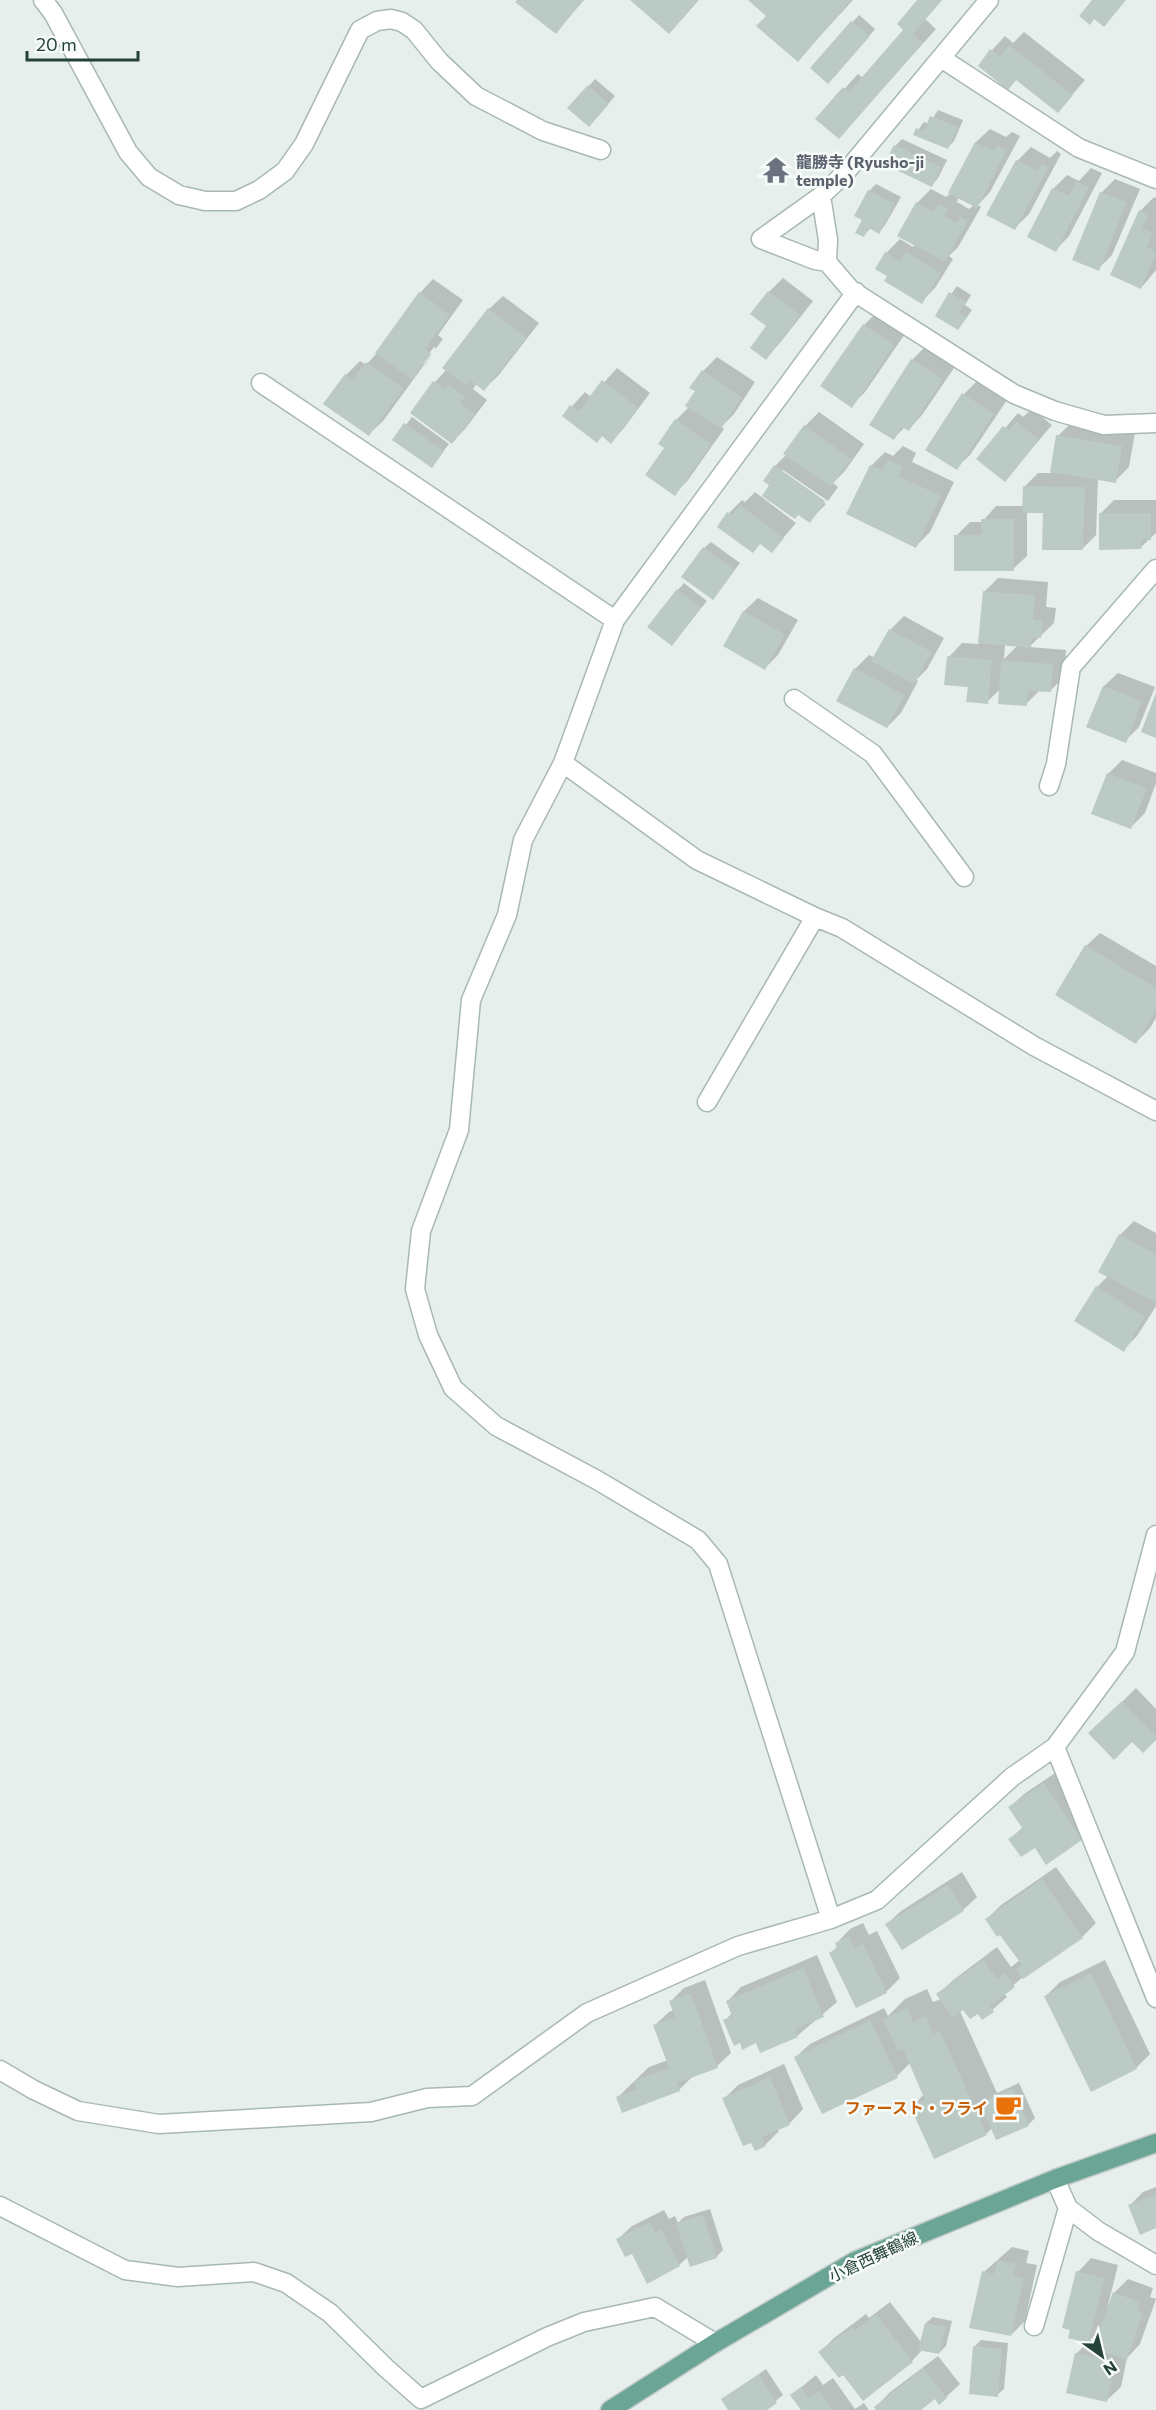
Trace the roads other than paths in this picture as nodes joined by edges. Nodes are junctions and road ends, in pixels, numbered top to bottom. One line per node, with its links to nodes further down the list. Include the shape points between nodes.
1 (43, 0): 4 (street, via 128,152 149,177 179,195 205,201 236,201 285,171 304,144 360,30 391,19 414,30 439,61 476,96 543,131)
2 (988, 0): 3 (street)
3 (941, 58): 5 (street, via 1078,148); 6 (street, via 845,173)
4 (601, 150)
5 (1156, 180)
6 (821, 196): 7 (street); 7 (street, via 761,239 815,261)
7 (827, 262): 8 (street)
8 (856, 292): 10 (street, via 1014,394 1104,425); 12 (street)
9 (261, 383): 12 (street)
10 (1156, 423)
11 (1156, 569): 15 (street, via 1071,667)
12 (615, 620): 14 (street)
13 (794, 699): 16 (street, via 873,754)
14 (563, 763): 17 (street, via 697,860); 22 (street, via 523,840 507,915 471,1000 459,1130 421,1231 415,1289 428,1335 453,1388 496,1426 698,1540 718,1564)
15 (1049, 786)
16 (964, 877)
17 (815, 917): 18 (street); 19 (street, via 842,928 1034,1046)
18 (707, 1102)
19 (1156, 1111)
20 (1156, 1535): 21 (street, via 1125,1652)
21 (1055, 1747): 22 (street, via 1012,1778 877,1899); 23 (street)
22 (831, 1919): 24 (street, via 738,1946 587,2013 472,2096 427,2098 371,2112 159,2124 78,2111)
23 (1156, 1998)
24 (0, 2070)
25 (1156, 2143): 26 (main road, 小倉西舞鶴線)
26 (1055, 2179): 28 (street); 31 (main road, 小倉西舞鶴線, via 855,2261)
27 (0, 2206): 31 (street, via 125,2270 178,2277 255,2272 286,2283 330,2313 421,2399 575,2325 655,2307)
28 (1068, 2208): 29 (street); 30 (street)
29 (1156, 2265)
30 (1034, 2326)
31 (715, 2343): 32 (main road, 小倉西舞鶴線)
32 (610, 2410)

